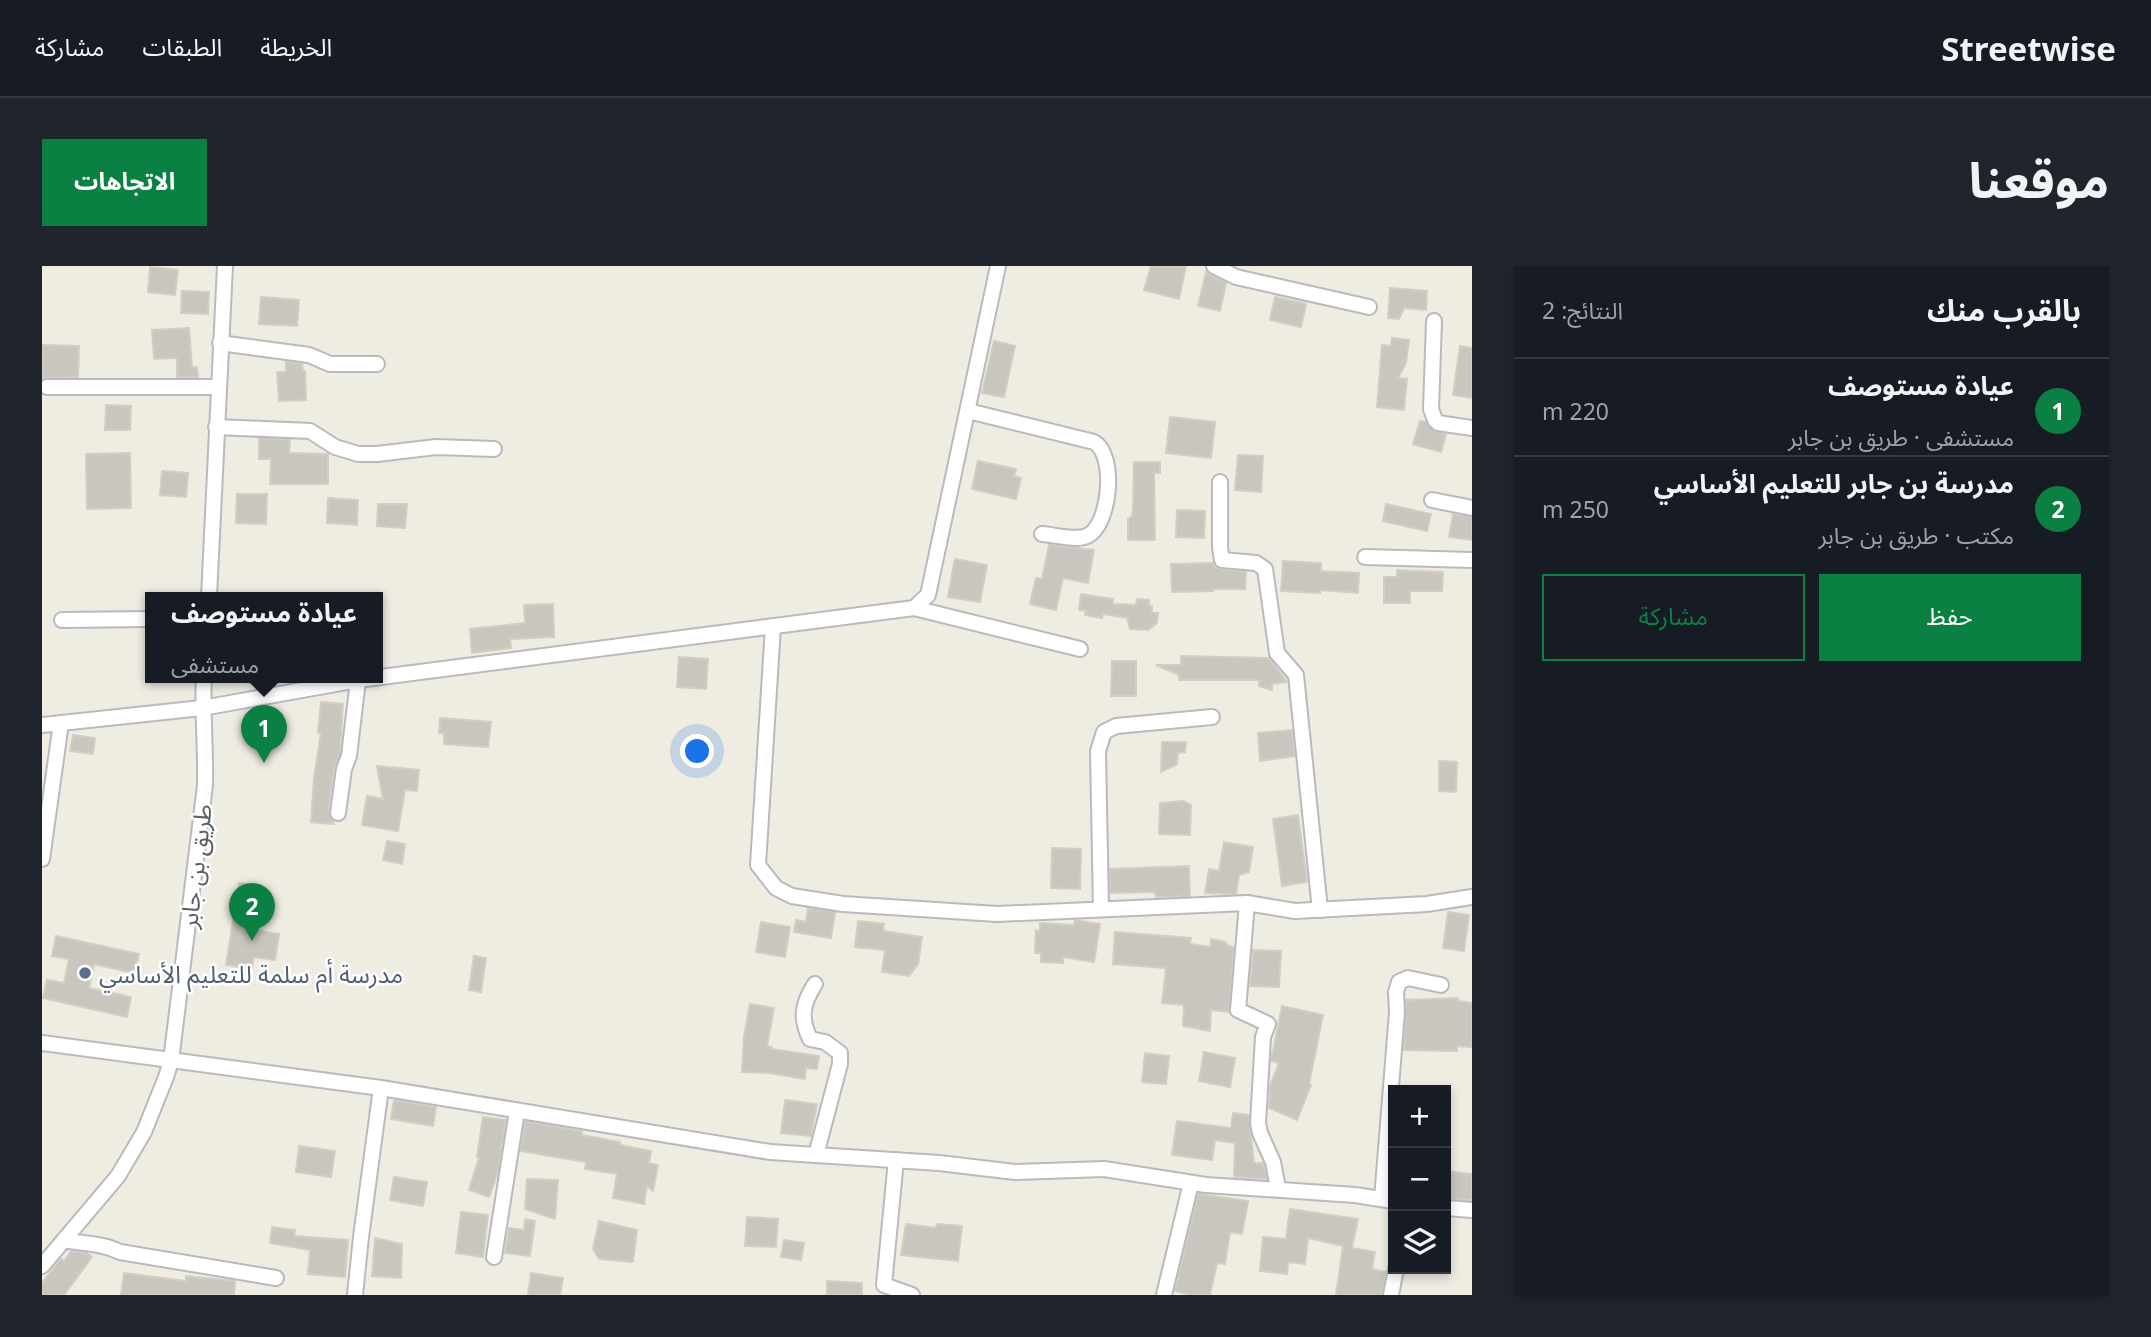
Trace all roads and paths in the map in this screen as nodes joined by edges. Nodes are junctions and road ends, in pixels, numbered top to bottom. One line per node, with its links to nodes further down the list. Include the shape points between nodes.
1 (225, 266): 6 (street)
2 (998, 266): 10 (street)
3 (1214, 266): 4 (street, via 1236,277)
4 (1369, 307)
5 (1434, 321): 12 (street, via 1433,416 1438,423)
6 (220, 343): 7 (street, via 309,355 330,363); 9 (street)
7 (377, 364)
8 (47, 387): 9 (street)
9 (218, 387): 11 (street)
10 (968, 411): 17 (street, via 1102,446 1108,462 1108,489 1096,529 1079,538); 21 (street, via 928,595)
11 (216, 427): 13 (street, via 310,431 335,447 358,454 436,447); 20 (street)
12 (1472, 428)
13 (494, 449)
14 (1220, 482): 39 (street, via 1223,560 1256,563 1265,569 1276,653 1296,675)
15 (1432, 500): 16 (street)
16 (1472, 508)
17 (1042, 534)
18 (1365, 557): 19 (street)
19 (1472, 560)
20 (209, 592)
21 (914, 608): 24 (street); 25 (street)
22 (145, 619): 23 (street)
23 (62, 620)
24 (773, 626): 26 (street); 38 (street, via 758,865 776,888 792,896 843,904 998,914)
25 (1080, 649)
26 (383, 677)
27 (204, 683): 30 (street, طريق بن جابر)
28 (341, 683): 30 (street)
29 (358, 683): 34 (street)
30 (202, 708): 32 (street); 43 (street, طريق بن جابر, via 205,785)
31 (1212, 717): 38 (street, via 1115,726 1104,732 1098,751)
32 (61, 723): 33 (street); 35 (street)
33 (42, 725)
34 (338, 813)
35 (42, 859)
36 (1472, 897): 39 (street)
37 (1247, 904): 38 (street); 39 (street, via 1294,911); 49 (street, via 1238,1010 1268,1024 1263,1037 1258,1123)
38 (1101, 909)
39 (1320, 909)
40 (815, 984): 46 (street, via 802,1013 803,1025 810,1039 825,1042 839,1053 840,1064)
41 (1441, 985): 50 (street, via 1408,978 1399,982 1396,992)
42 (42, 1043): 43 (street)
43 (171, 1061): 44 (street); 53 (street, طريق بن جابر, via 131,1156)
44 (382, 1088): 45 (street); 58 (street)
45 (517, 1111): 46 (street, via 770,1152); 54 (street)
46 (816, 1155): 47 (street)
47 (896, 1160): 48 (street, via 1015,1172 1104,1169); 59 (street, via 884,1285)
48 (1191, 1183): 49 (street); 60 (street)
49 (1278, 1188): 50 (street)
50 (1387, 1200)
51 (1451, 1208): 52 (street)
52 (1472, 1210)
53 (64, 1240): 55 (street, طريق بن جابر); 57 (street)
54 (494, 1257)
55 (42, 1266)
56 (1395, 1274): 61 (street)
57 (276, 1278)
58 (355, 1295)
59 (912, 1295)
60 (1164, 1295)
61 (1391, 1295)

